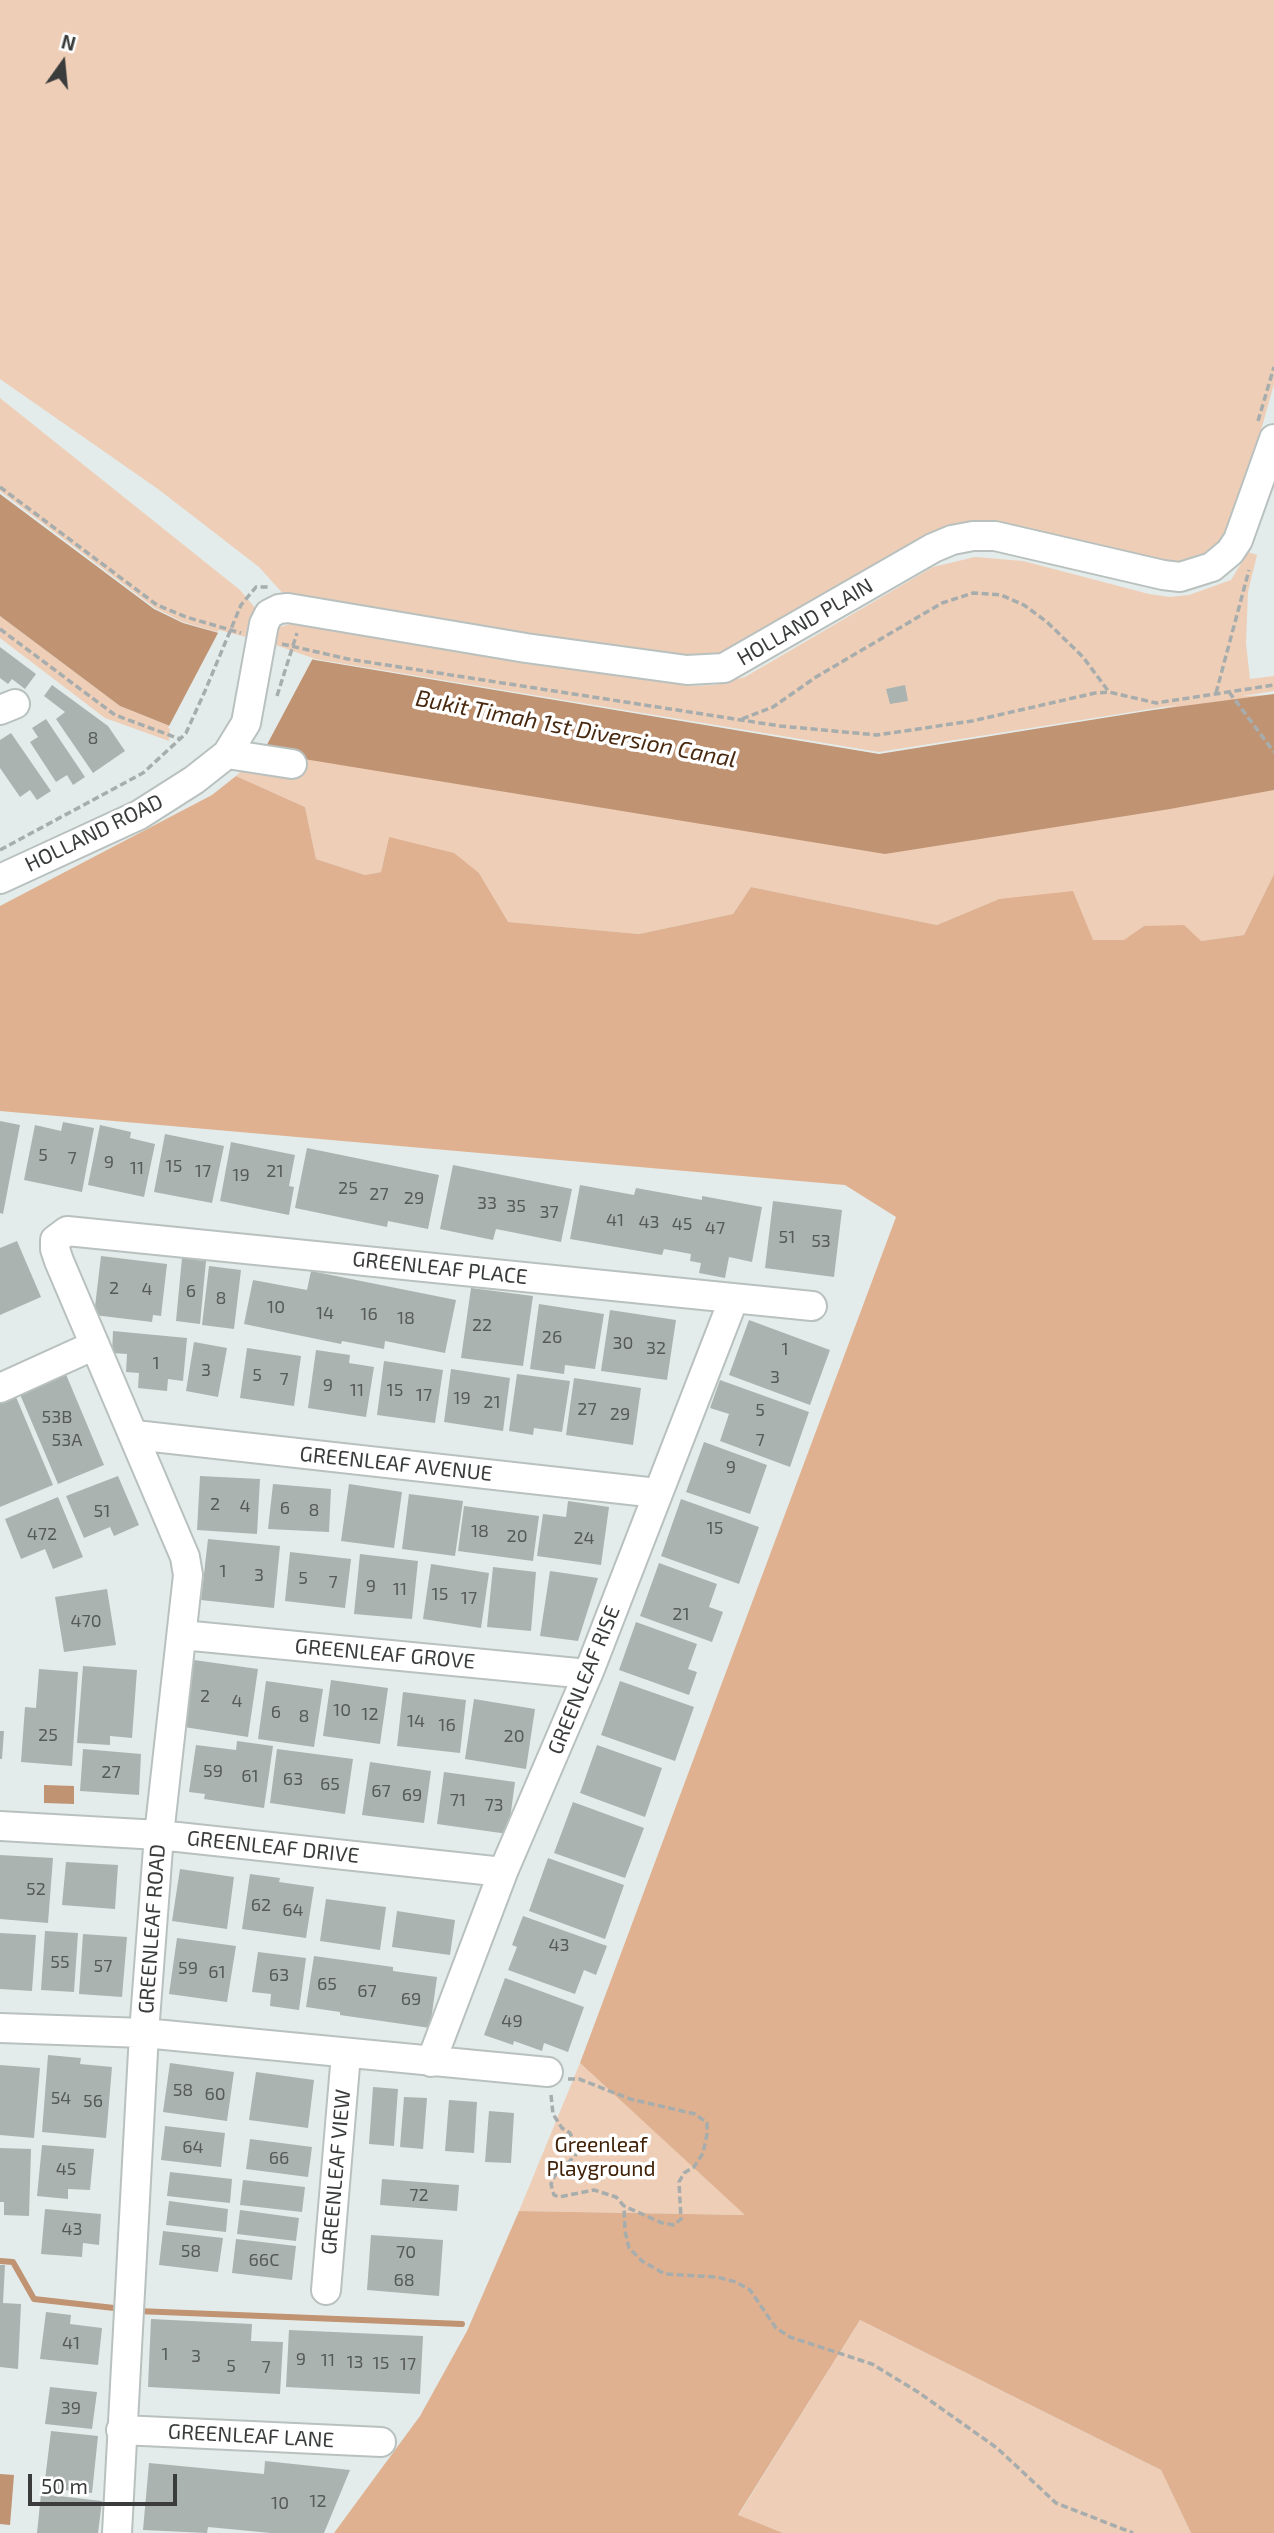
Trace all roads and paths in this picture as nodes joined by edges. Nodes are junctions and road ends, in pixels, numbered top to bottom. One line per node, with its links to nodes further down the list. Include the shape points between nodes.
1 (1274, 439): 4 (street, HOLLAND PLAIN, via 1238,540 1212,568 1180,577 995,536 952,540 724,668 687,670)
2 (1249, 570): 10 (path)
3 (256, 587): 12 (path, via 241,605)
4 (279, 609): 13 (street, HOLLAND ROAD, via 269,614 264,624 246,723)
5 (0, 629): 12 (path, via 115,715)
6 (298, 631): 7 (path)
7 (291, 650)
8 (1228, 691): 14 (path)
9 (1109, 692): 11 (path, via 1083,657 1024,605 1001,595 973,593 942,603 773,707)
10 (1216, 693)
11 (740, 720)
12 (180, 739): 16 (path, via 142,773)
13 (230, 750): 15 (street); 17 (street, HOLLAND ROAD, via 139,815)
14 (1274, 752)
15 (292, 764)
16 (0, 850)
17 (1, 877)
18 (67, 1231): 19 (street, GREENLEAF PLACE); 21 (street, GREENLEAF ROAD, via 55,1240 55,1249)
19 (734, 1298): 20 (street, GREENLEAF PLACE); 24 (street, GREENLEAF RISE)
20 (812, 1306)
21 (95, 1345): 22 (street); 23 (street, GREENLEAF ROAD)
22 (0, 1388)
23 (135, 1435): 24 (street, GREENLEAF AVENUE); 25 (street, GREENLEAF ROAD, via 185,1557 188,1575)
24 (657, 1493): 26 (street, GREENLEAF RISE)
25 (181, 1635): 26 (street, GREENLEAF GROVE); 28 (street, GREENLEAF ROAD)
26 (588, 1674): 29 (street, GREENLEAF RISE)
27 (0, 1826): 28 (street, GREENLEAF DRIVE)
28 (159, 1835): 29 (street, GREENLEAF DRIVE); 31 (street, GREENLEAF ROAD)
29 (503, 1872): 33 (street, GREENLEAF RISE)
30 (0, 2028): 31 (street)
31 (144, 2033): 32 (street); 37 (street, GREENLEAF ROAD)
32 (346, 2054): 33 (street); 36 (street, GREENLEAF VIEW)
33 (431, 2062): 34 (street)
34 (555, 2080): 35 (path, via 550,2097 553,2114 578,2150 555,2175 551,2184 554,2195 594,2190 616,2197); 35 (path, via 579,2079 630,2099 695,2113 707,2123 703,2153 679,2182 681,2219 674,2225 662,2223)
35 (624, 2206): 40 (path, via 629,2248 642,2261 665,2274 736,2282 750,2290 775,2328 805,2343 872,2364 997,2448 1056,2503)
36 (326, 2290)
37 (121, 2430): 38 (street, GREENLEAF LANE); 39 (street, GREENLEAF ROAD)
38 (381, 2442)
39 (117, 2533)
40 (1133, 2533)

